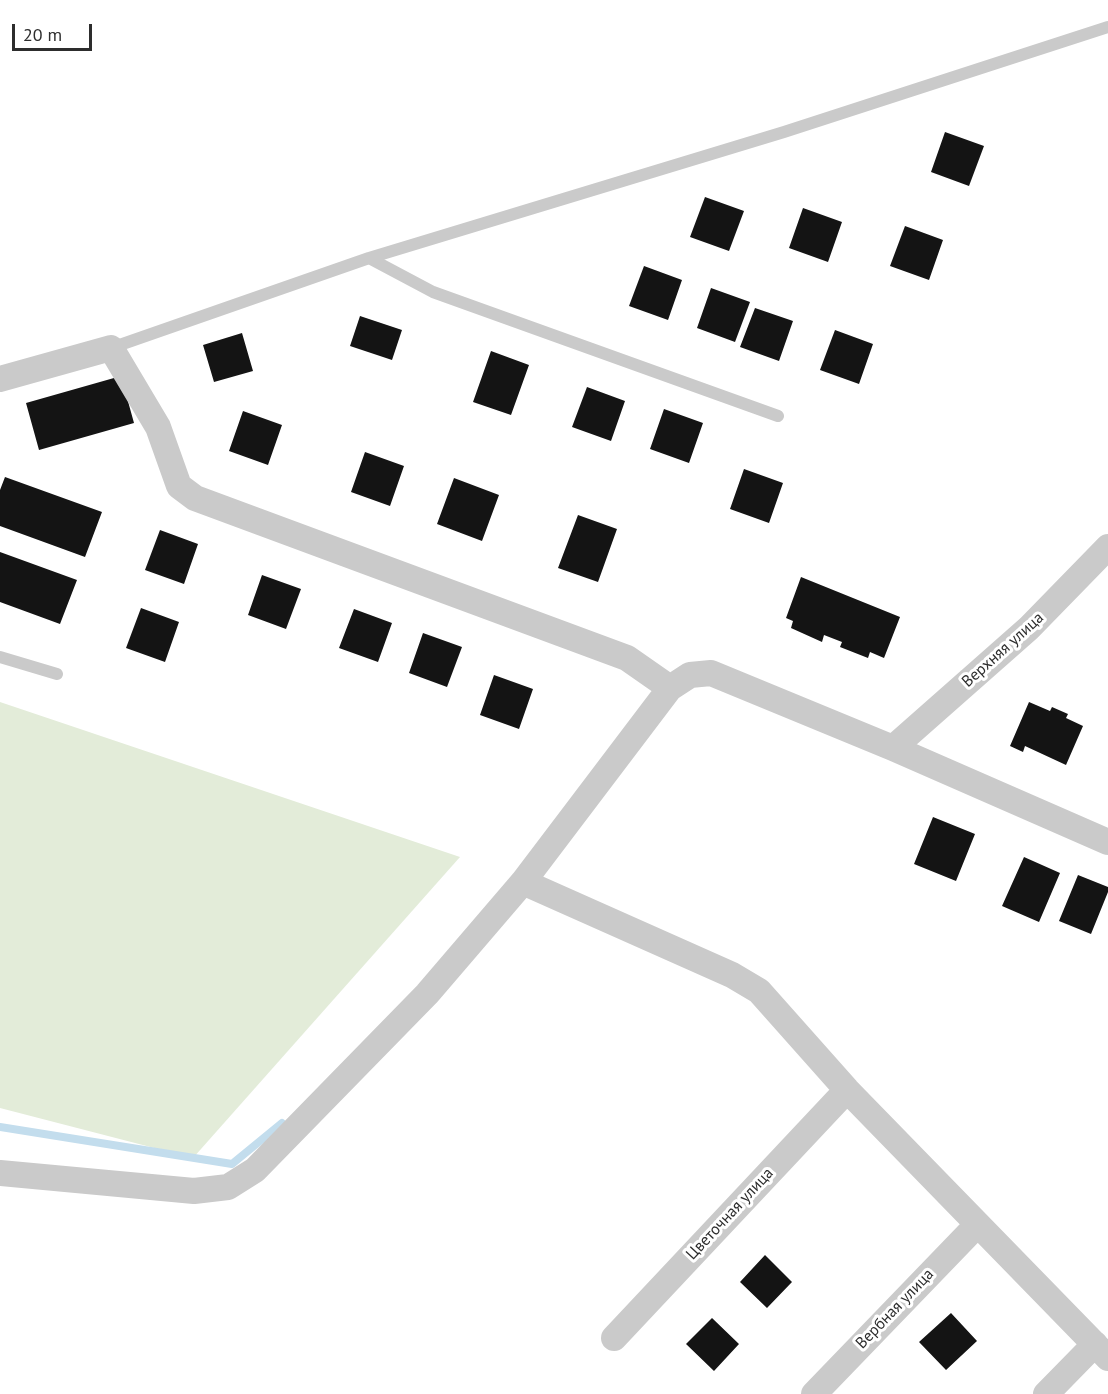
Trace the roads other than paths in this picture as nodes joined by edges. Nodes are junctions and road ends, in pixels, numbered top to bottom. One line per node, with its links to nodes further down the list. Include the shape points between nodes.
1 (1108, 27): 2 (lane, via 784,132)
2 (369, 258): 3 (lane); 5 (lane, via 432,292)
3 (111, 348): 4 (street); 9 (street, via 159,427 179,486 195,498 627,658)
4 (0, 379)
5 (778, 416)
6 (1108, 547): 10 (street, Верхняя улица, via 1029,628)
7 (0, 657): 8 (lane)
8 (57, 674)
9 (670, 688): 10 (street, via 690,675 711,673); 12 (street)
10 (893, 748): 11 (street)
11 (1108, 842)
12 (524, 882): 13 (street, via 732,975 759,991); 14 (street, via 427,994 255,1170 228,1187 194,1191)
13 (847, 1090): 15 (street); 16 (street, Цветочная улица)
14 (0, 1173)
15 (977, 1225): 17 (street); 18 (street, Вербная улица)
16 (614, 1338)
17 (1102, 1351): 19 (street)
18 (814, 1394)
19 (1046, 1394)

